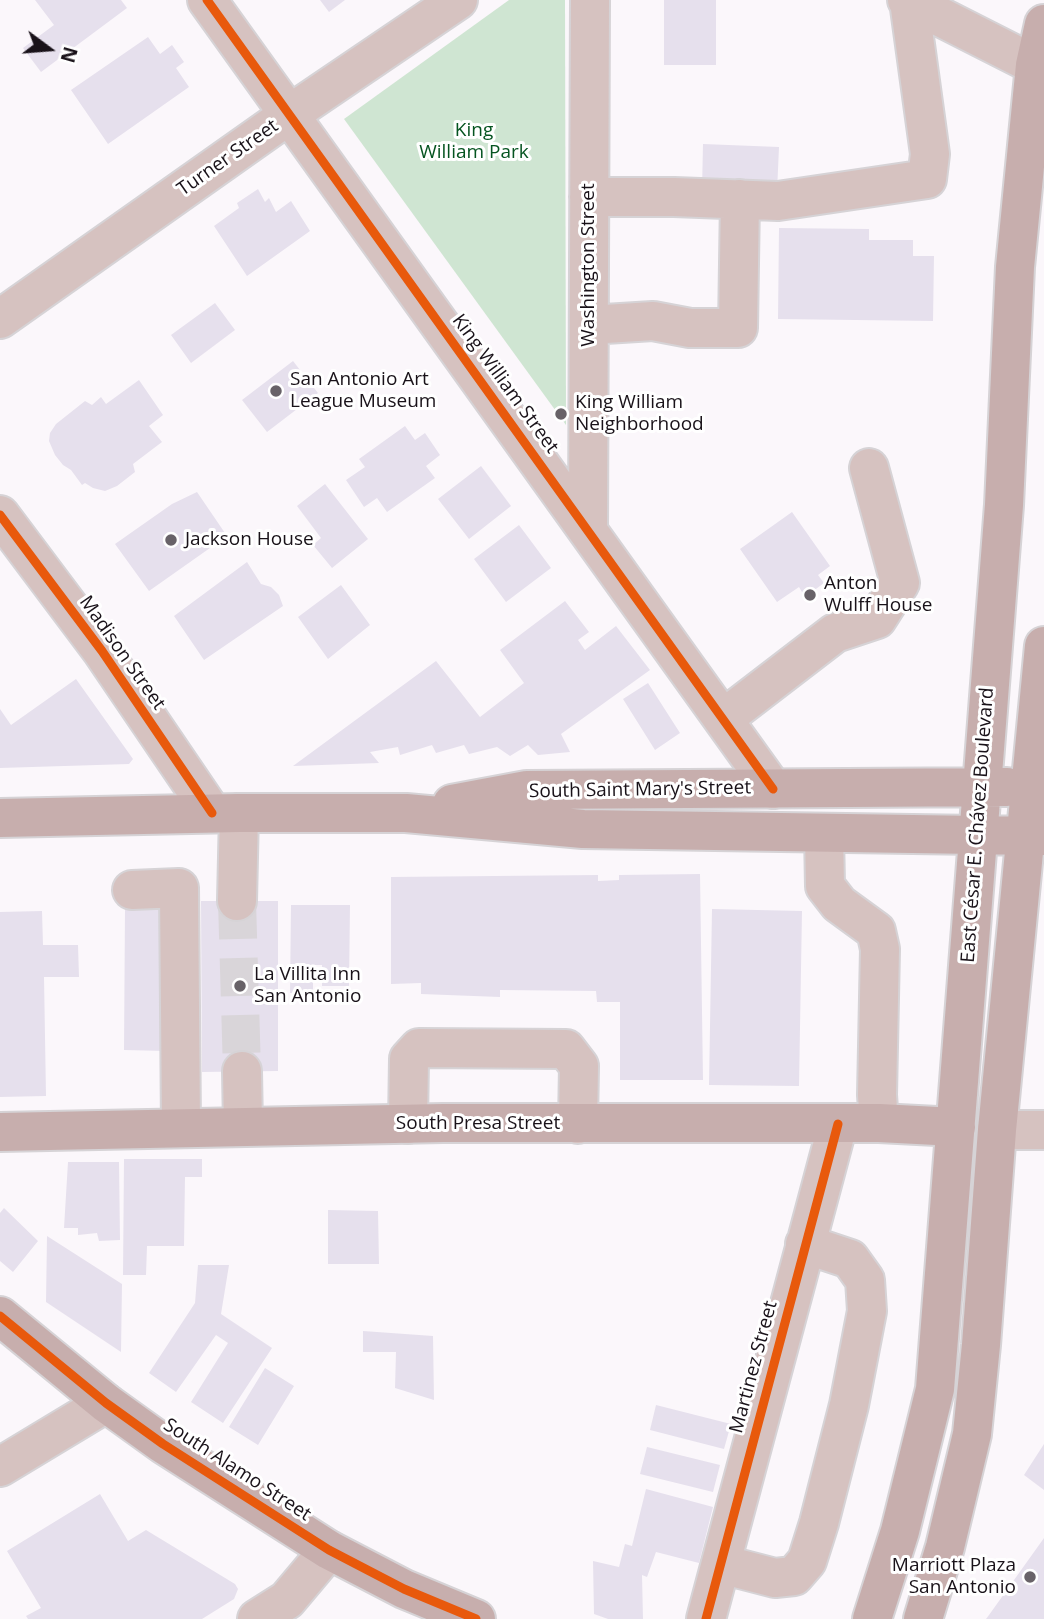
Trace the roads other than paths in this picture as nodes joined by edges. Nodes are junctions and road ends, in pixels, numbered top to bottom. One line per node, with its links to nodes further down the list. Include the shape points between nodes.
1 (207, 0): 7 (street, King William Street)
2 (458, 0): 7 (street, Turner Street)
3 (590, 0): 8 (street, Washington Street)
4 (908, 1): 6 (street); 9 (street, via 930,154 927,179 778,201)
5 (1044, 24): 6 (main road, East César E. Chávez Boulevard)
6 (1040, 67): 17 (main road, East César E. Chávez Boulevard, via 1015,268 1004,505)
7 (290, 114): 10 (street, Turner Street); 14 (street, King William Street)
8 (589, 197): 9 (street); 11 (street, Washington Street)
9 (740, 199): 11 (street, via 738,328 690,328 653,321)
10 (0, 319)
11 (589, 325): 14 (street, Washington Street)
12 (869, 468): 16 (street, via 900,583 877,619 835,633)
13 (0, 515): 20 (street, Madison Street)
14 (588, 530): 16 (street, King William Street)
15 (1044, 646): 18 (main road)
16 (723, 719): 19 (street, King William Street)
17 (981, 786): 18 (main road, South Saint Mary's Street); 19 (main road, South Saint Mary's Street); 24 (main road, East César E. Chávez Boulevard)
18 (1038, 788): 25 (main road)
19 (773, 789): 21 (main road, South Saint Mary's Street, via 527,790)
20 (225, 813): 21 (main road, South Saint Mary's Street); 22 (main road, South Saint Mary's Street); 27 (street)
21 (405, 813): 23 (main road, South Saint Mary's Street, via 583,829)
22 (0, 818)
23 (824, 832): 24 (main road, South Saint Mary's Street); 29 (street, via 825,886 839,904 876,931 880,949)
24 (977, 837): 25 (main road, South Saint Mary's Street); 34 (main road, East César E. Chávez Boulevard)
25 (1035, 837): 36 (main road)
26 (132, 890): 35 (street, via 179,888)
27 (237, 901)
28 (242, 1071): 33 (street)
29 (879, 1123): 32 (main road, South Presa Street); 34 (main road, South Presa Street)
30 (408, 1124): 31 (main road, South Presa Street); 31 (street, via 409,1059 419,1048 566,1049 579,1066); 33 (main road, South Presa Street)
31 (578, 1124): 32 (main road, South Presa Street)
32 (838, 1124): 39 (street, Martinez Street)
33 (243, 1127): 35 (main road, South Presa Street)
34 (956, 1127): 48 (main road, East César E. Chávez Boulevard, via 935,1389 900,1531)
35 (181, 1128): 38 (main road, South Presa Street)
36 (997, 1130): 37 (street); 49 (main road, via 972,1434)
37 (1044, 1130)
38 (0, 1132)
39 (805, 1244): 44 (street, Martinez Street); 44 (street, via 850,1259 865,1280 867,1311 822,1510 807,1561 794,1576 775,1578)
40 (0, 1316): 41 (main road, South Alamo Street)
41 (106, 1403): 42 (street); 43 (main road, South Alamo Street)
42 (0, 1467)
43 (329, 1550): 45 (main road, South Alamo Street); 46 (street, via 287,1600)
44 (721, 1564): 47 (street, Martinez Street)
45 (453, 1615)
46 (257, 1619)
47 (706, 1619)
48 (872, 1619)
49 (923, 1619)

